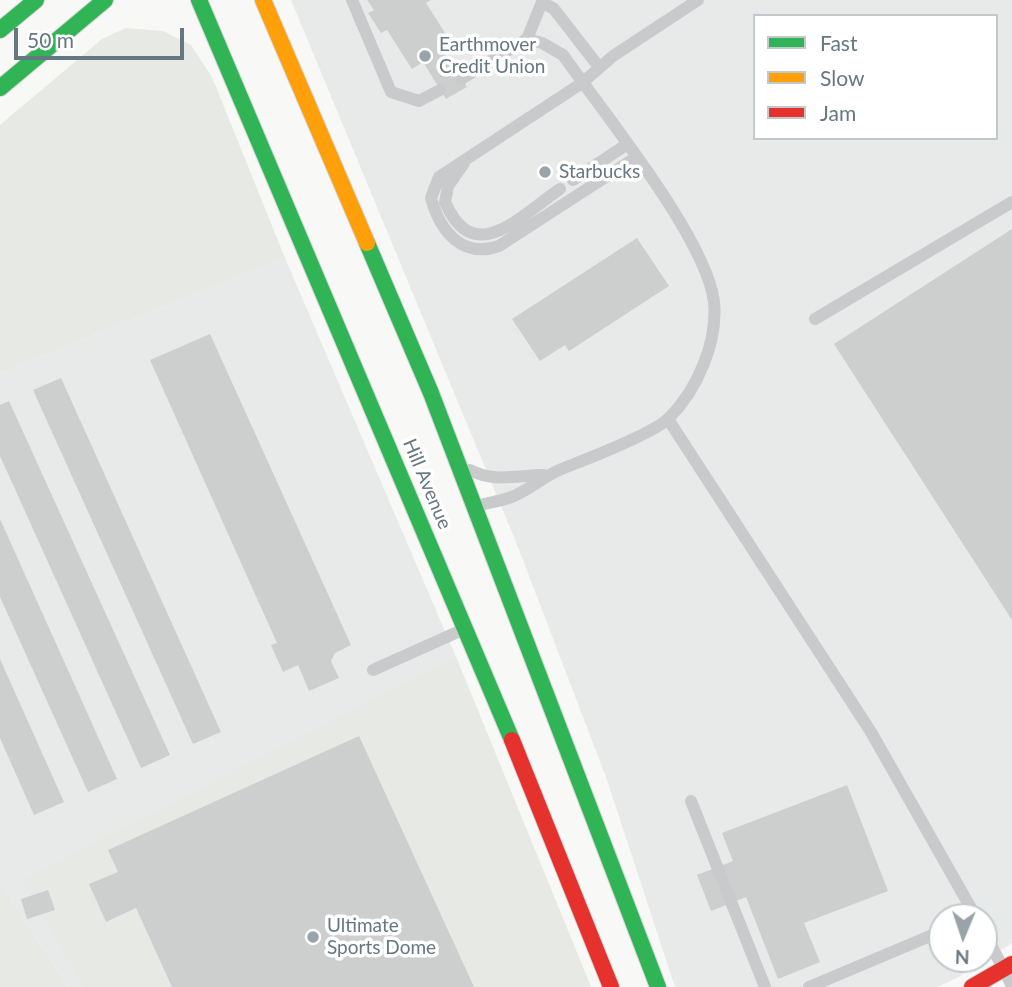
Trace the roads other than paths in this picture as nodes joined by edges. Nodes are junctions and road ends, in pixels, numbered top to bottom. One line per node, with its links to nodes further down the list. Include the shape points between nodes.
1 (36, 0): 7 (main road)
2 (105, 0): 12 (main road)
3 (198, 0): 22 (main road, Hill Avenue)
4 (263, 0): 24 (main road, Hill Avenue)
5 (352, 0): 13 (lane, via 391,92 419,101)
6 (698, 0): 9 (lane)
7 (0, 30)
8 (527, 39): 9 (lane, via 542,2 554,9); 10 (lane); 11 (lane, via 563,55)
9 (599, 67): 11 (lane)
10 (461, 79)
11 (582, 83): 14 (lane); 15 (lane)
12 (0, 88)
13 (440, 90)
14 (626, 145): 16 (lane); 17 (lane)
15 (468, 157): 16 (lane, via 439,177 431,198 445,232 459,244 487,250); 18 (lane, via 448,186 445,202 462,230 476,237 499,230)
16 (635, 158): 21 (lane, via 702,261 714,303 710,349 692,386)
17 (573, 180)
18 (560, 189)
19 (1012, 202): 20 (lane)
20 (815, 318)
21 (668, 419): 25 (lane, via 601,454); 31 (lane, via 871,732)
22 (382, 432): 23 (main road); 28 (main road, Hill Avenue)
23 (409, 458)
24 (457, 462): 25 (lane, via 480,475 505,479); 27 (main road, Hill Avenue)
25 (544, 475): 27 (lane, via 514,496)
26 (449, 493): 27 (main road)
27 (474, 506): 37 (main road, Hill Avenue)
28 (464, 628): 29 (lane); 36 (main road, Hill Avenue)
29 (373, 670)
30 (691, 801): 38 (lane)
31 (967, 903)
32 (928, 936): 39 (lane)
33 (998, 951): 34 (lane)
34 (1008, 966): 35 (lane); 40 (main road)
35 (1012, 986)
36 (611, 987)
37 (658, 987)
38 (765, 987)
39 (808, 987)
40 (972, 987)

